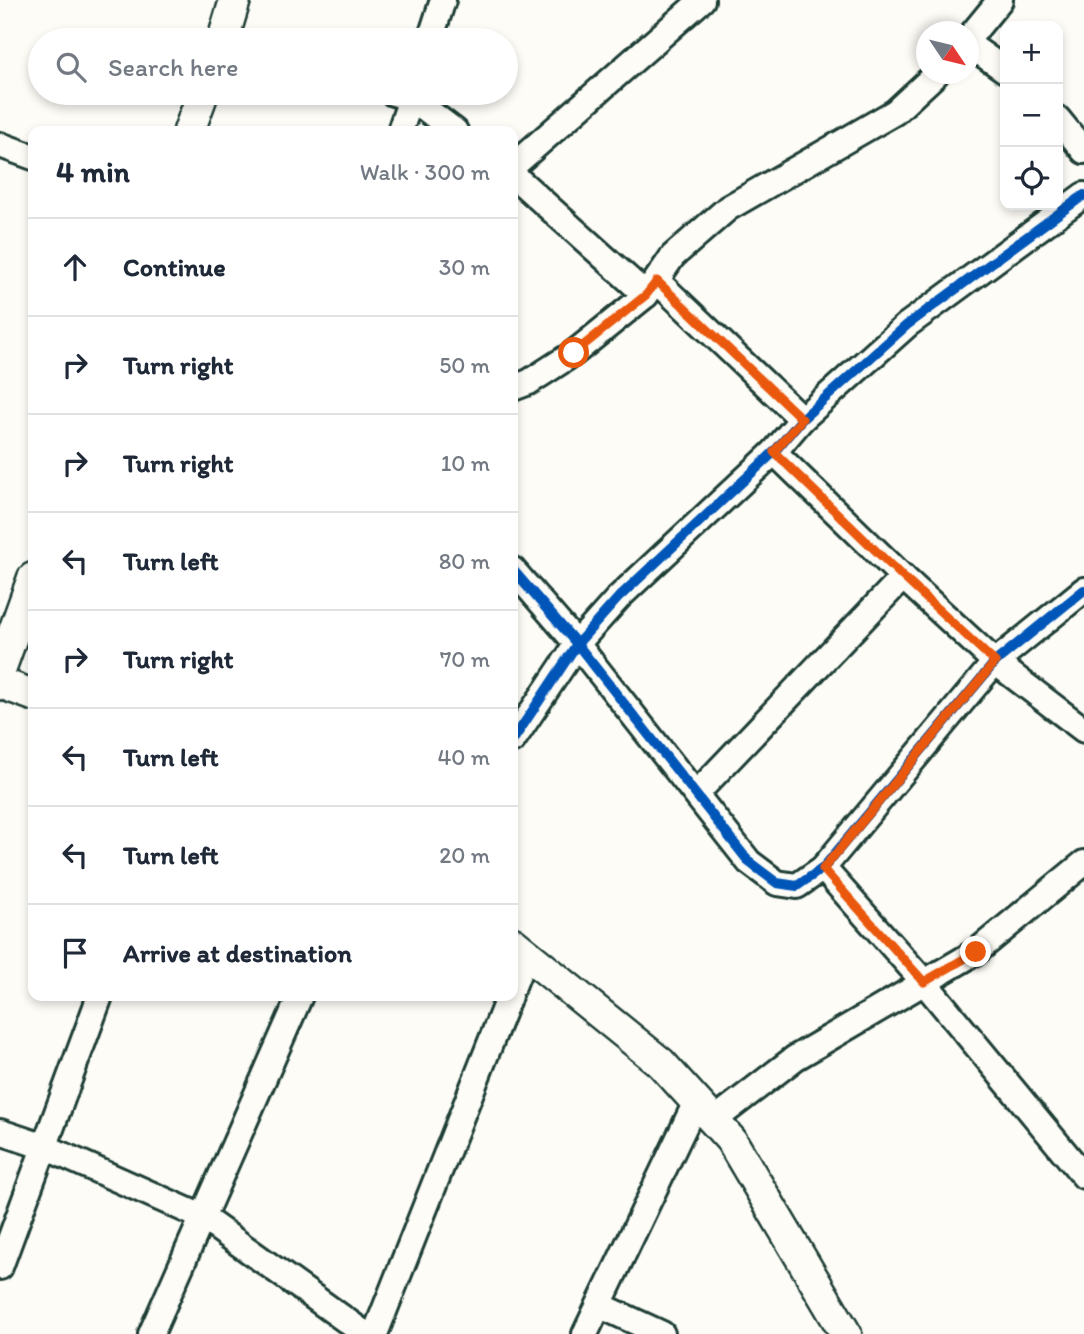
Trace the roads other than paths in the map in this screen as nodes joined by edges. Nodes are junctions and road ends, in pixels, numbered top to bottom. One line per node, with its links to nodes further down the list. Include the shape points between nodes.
1 (234, 0): 6 (street)
2 (443, 0): 7 (street)
3 (1000, 0): 5 (street)
4 (699, 1): 21 (street)
5 (979, 26)
6 (226, 28)
7 (434, 28)
8 (979, 52): 9 (street)
9 (1000, 66)
10 (925, 84): 24 (street, via 895,111 728,208 673,256)
11 (199, 105): 15 (street)
12 (404, 105): 16 (street)
13 (420, 105): 17 (street)
14 (1063, 125): 19 (street)
15 (191, 126)
16 (401, 126)
17 (448, 126)
18 (0, 145): 20 (street)
19 (1084, 150)
20 (28, 155)
21 (518, 162)
22 (518, 179): 24 (street)
23 (1084, 195): 26 (street, via 907,325)
24 (651, 288): 25 (street, via 574,353); 26 (street)
25 (518, 386)
26 (802, 419): 27 (street)
27 (774, 452): 29 (street); 32 (street, via 619,597)
28 (518, 576): 32 (street)
29 (903, 577): 33 (street); 39 (street)
30 (1084, 590): 33 (street)
31 (28, 592): 34 (street)
32 (577, 644): 38 (street); 39 (street)
33 (995, 662): 37 (street); 41 (street)
34 (0, 670)
35 (0, 683): 36 (street)
36 (28, 693)
37 (1084, 730)
38 (518, 732)
39 (696, 794): 41 (street, via 749,862 777,883 797,886)
40 (1084, 863): 43 (street, via 976,952)
41 (823, 869): 43 (street)
42 (519, 948): 47 (street, via 661,1063)
43 (924, 982): 47 (street); 50 (street)
44 (98, 1001): 49 (street)
45 (298, 1001): 51 (street)
46 (507, 1001): 56 (street)
47 (705, 1111): 53 (street); 59 (street, via 732,1140)
48 (0, 1132): 49 (street)
49 (45, 1147): 51 (street); 52 (street)
50 (1084, 1176)
51 (202, 1217): 54 (street); 55 (street)
52 (0, 1267)
53 (599, 1305): 57 (street); 58 (street)
54 (151, 1334)
55 (365, 1334)
56 (374, 1334)
57 (585, 1334)
58 (662, 1334)
59 (846, 1334)

